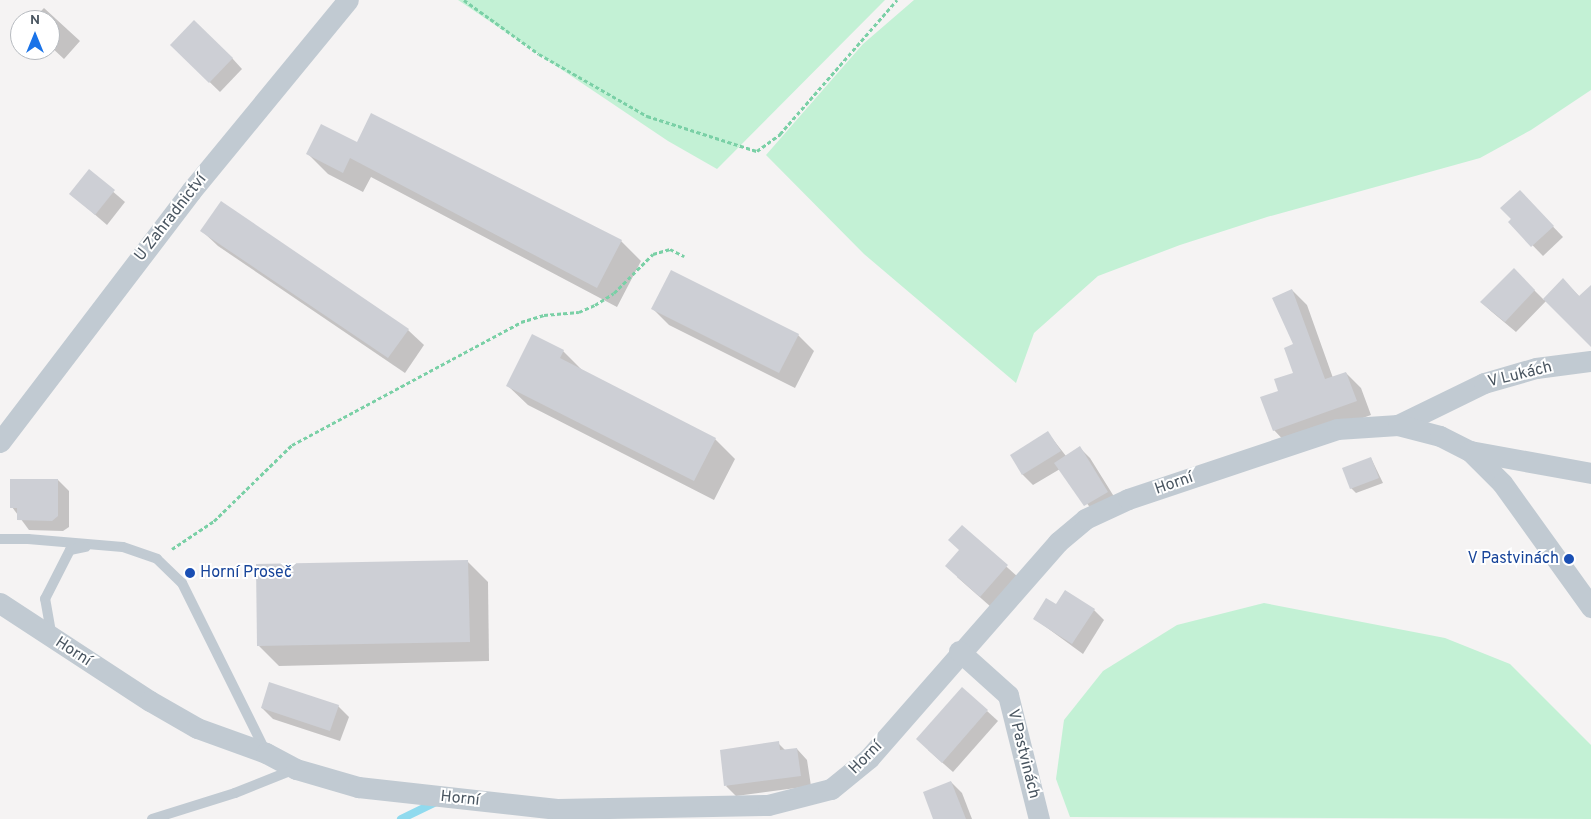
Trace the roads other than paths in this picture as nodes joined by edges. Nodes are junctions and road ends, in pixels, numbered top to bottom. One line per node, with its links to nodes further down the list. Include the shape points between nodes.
1 (348, 0): 4 (street, U Zahradnictví, via 191,191)
2 (1591, 361): 3 (street, V Lukách, via 1536,368 1484,382)
3 (1398, 426): 5 (street, Horní, via 1440,436); 12 (street, Horní, via 1337,429 1128,499 1085,519 1058,542)
4 (0, 442)
5 (1470, 451): 6 (street); 10 (street, Horní, via 1502,483)
6 (1591, 473)
7 (0, 539): 8 (lane)
8 (96, 545): 11 (lane, via 70,550 45,599 47,625); 13 (lane, via 123,547 157,559 182,583)
9 (0, 603): 11 (street, Horní)
10 (1591, 607)
11 (56, 641): 13 (street, Horní, via 197,728)
12 (959, 651): 14 (street, Horní, via 850,776 831,789 768,805 557,808 358,787); 16 (street, V Pastvinách, via 1008,695)
13 (266, 753): 14 (street, Horní)
14 (296, 769): 15 (lane, via 235,793)
15 (152, 819)
16 (1039, 819)

